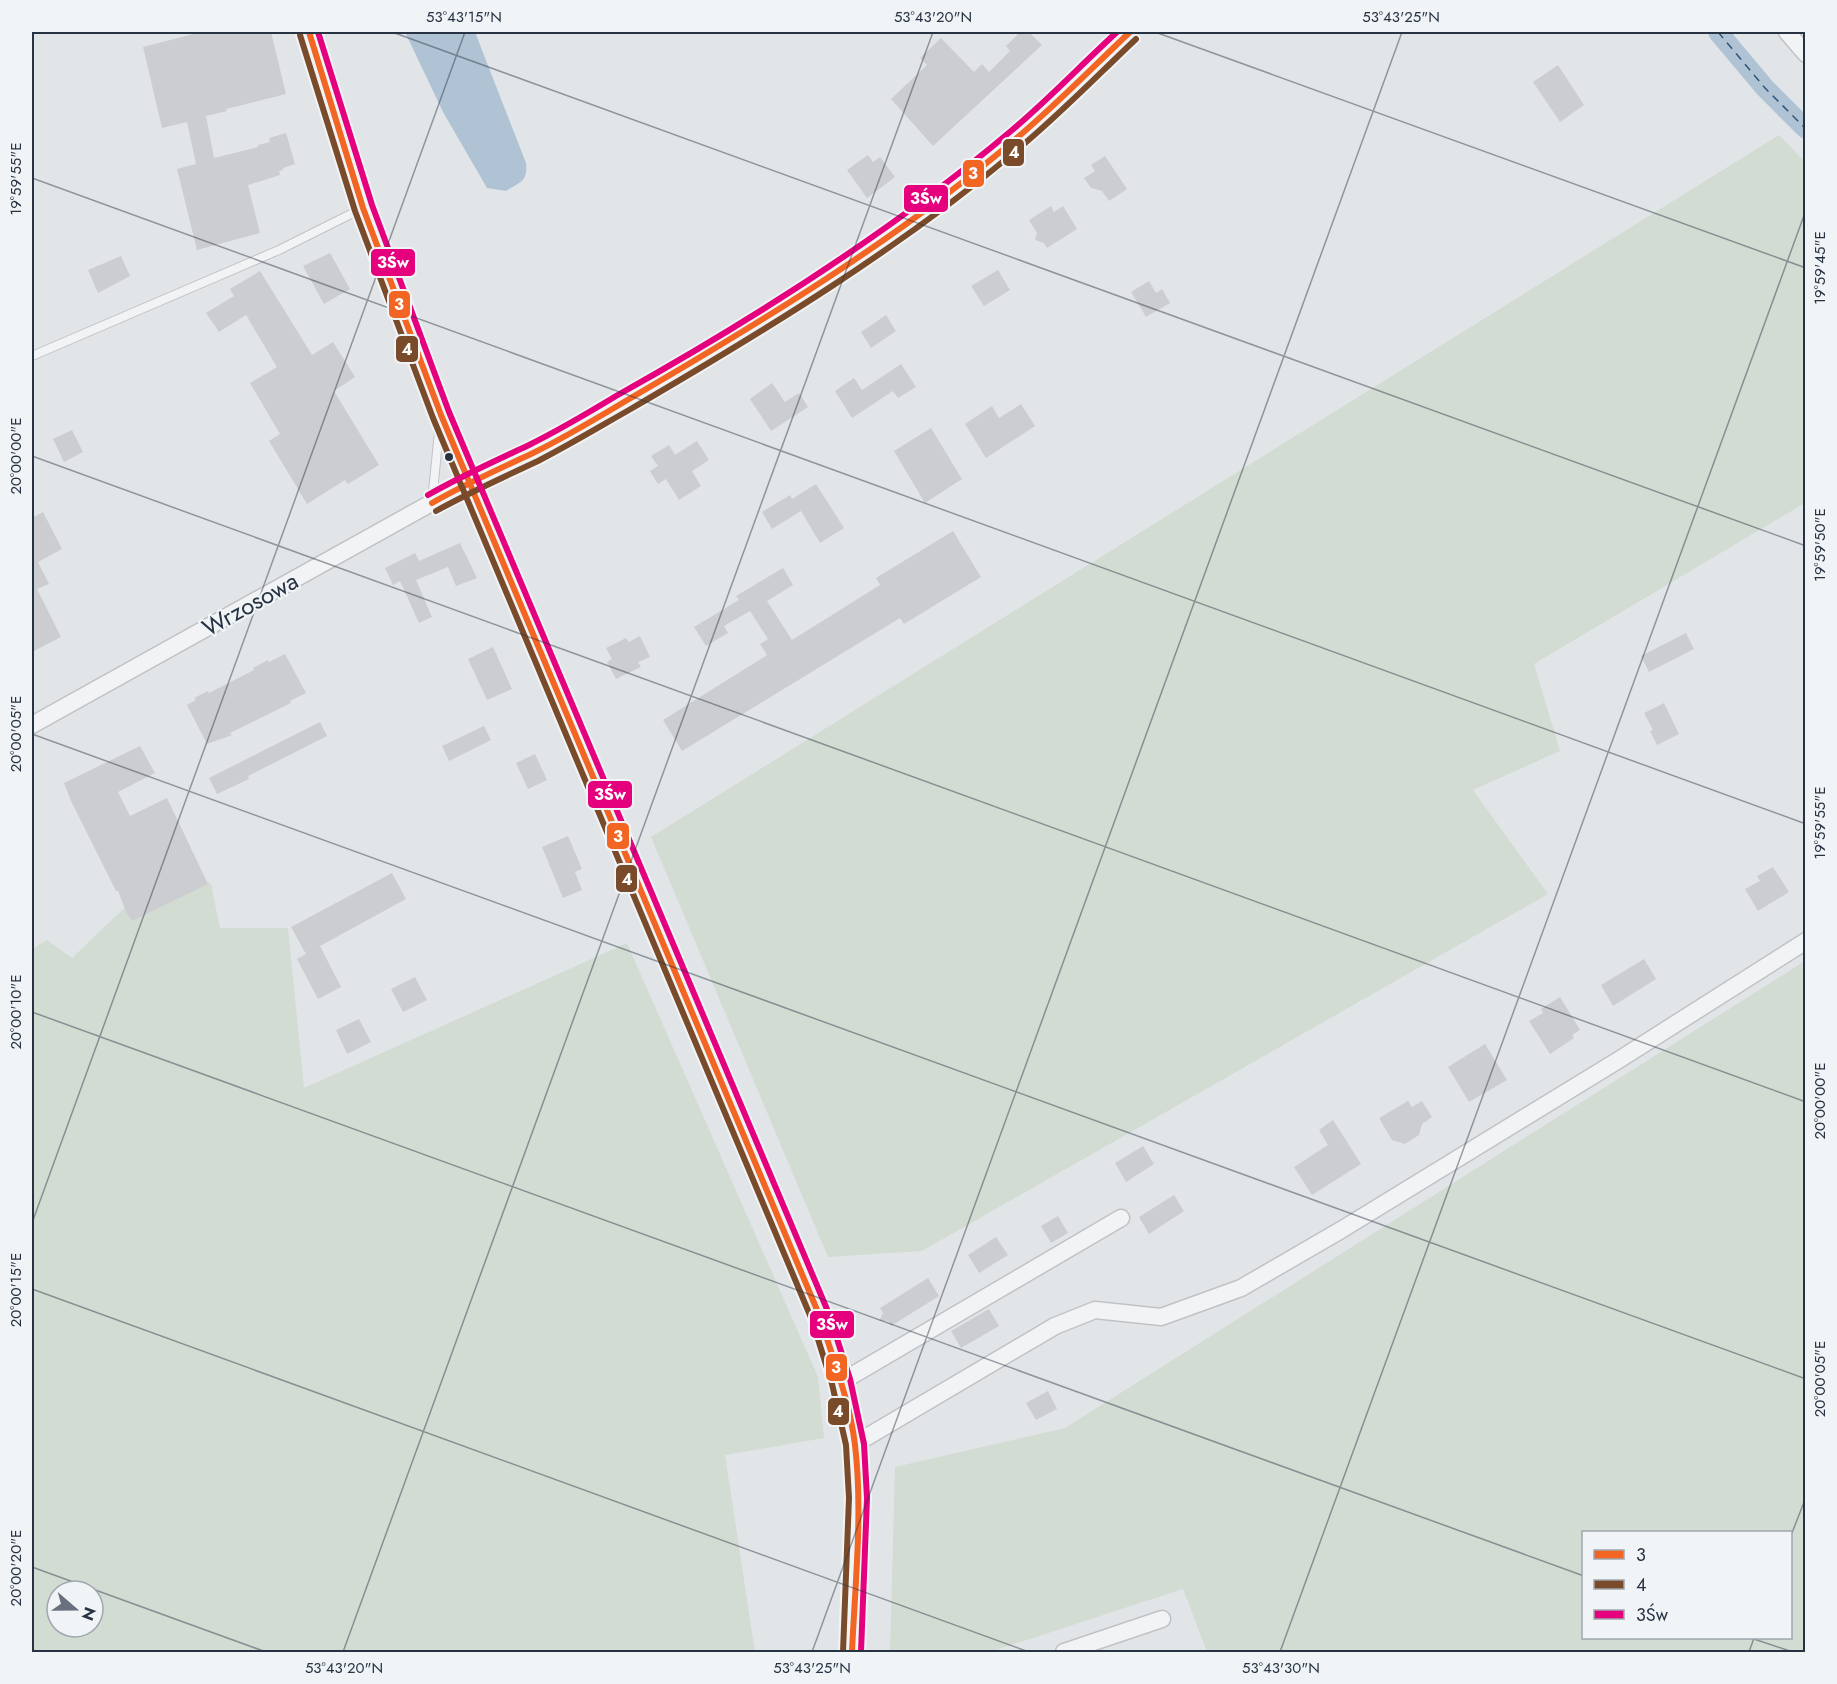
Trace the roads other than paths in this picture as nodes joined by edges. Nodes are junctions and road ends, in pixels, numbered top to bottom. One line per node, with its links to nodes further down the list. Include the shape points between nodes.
1 (309, 32): 5 (street)
2 (1787, 32): 4 (street)
3 (1124, 37): 8 (street, Wrzosowa, via 1018,136 926,209 837,271 624,403 536,452)
4 (1806, 54)
5 (363, 208): 6 (lane, via 279,250); 7 (street)
6 (32, 356)
7 (441, 415): 8 (street); 9 (lane)
8 (469, 482): 9 (street, Wrzosowa); 13 (street, via 816,1306)
9 (432, 503): 10 (street, Wrzosowa)
10 (32, 725)
11 (1806, 941): 14 (street, via 1597,1074 1241,1288 1161,1317 1095,1310 1055,1326)
12 (1121, 1218): 13 (street)
13 (841, 1383): 14 (street)
14 (855, 1444): 16 (street, via 858,1498)
15 (1162, 1619): 17 (street)
16 (852, 1653)
17 (1064, 1653)

